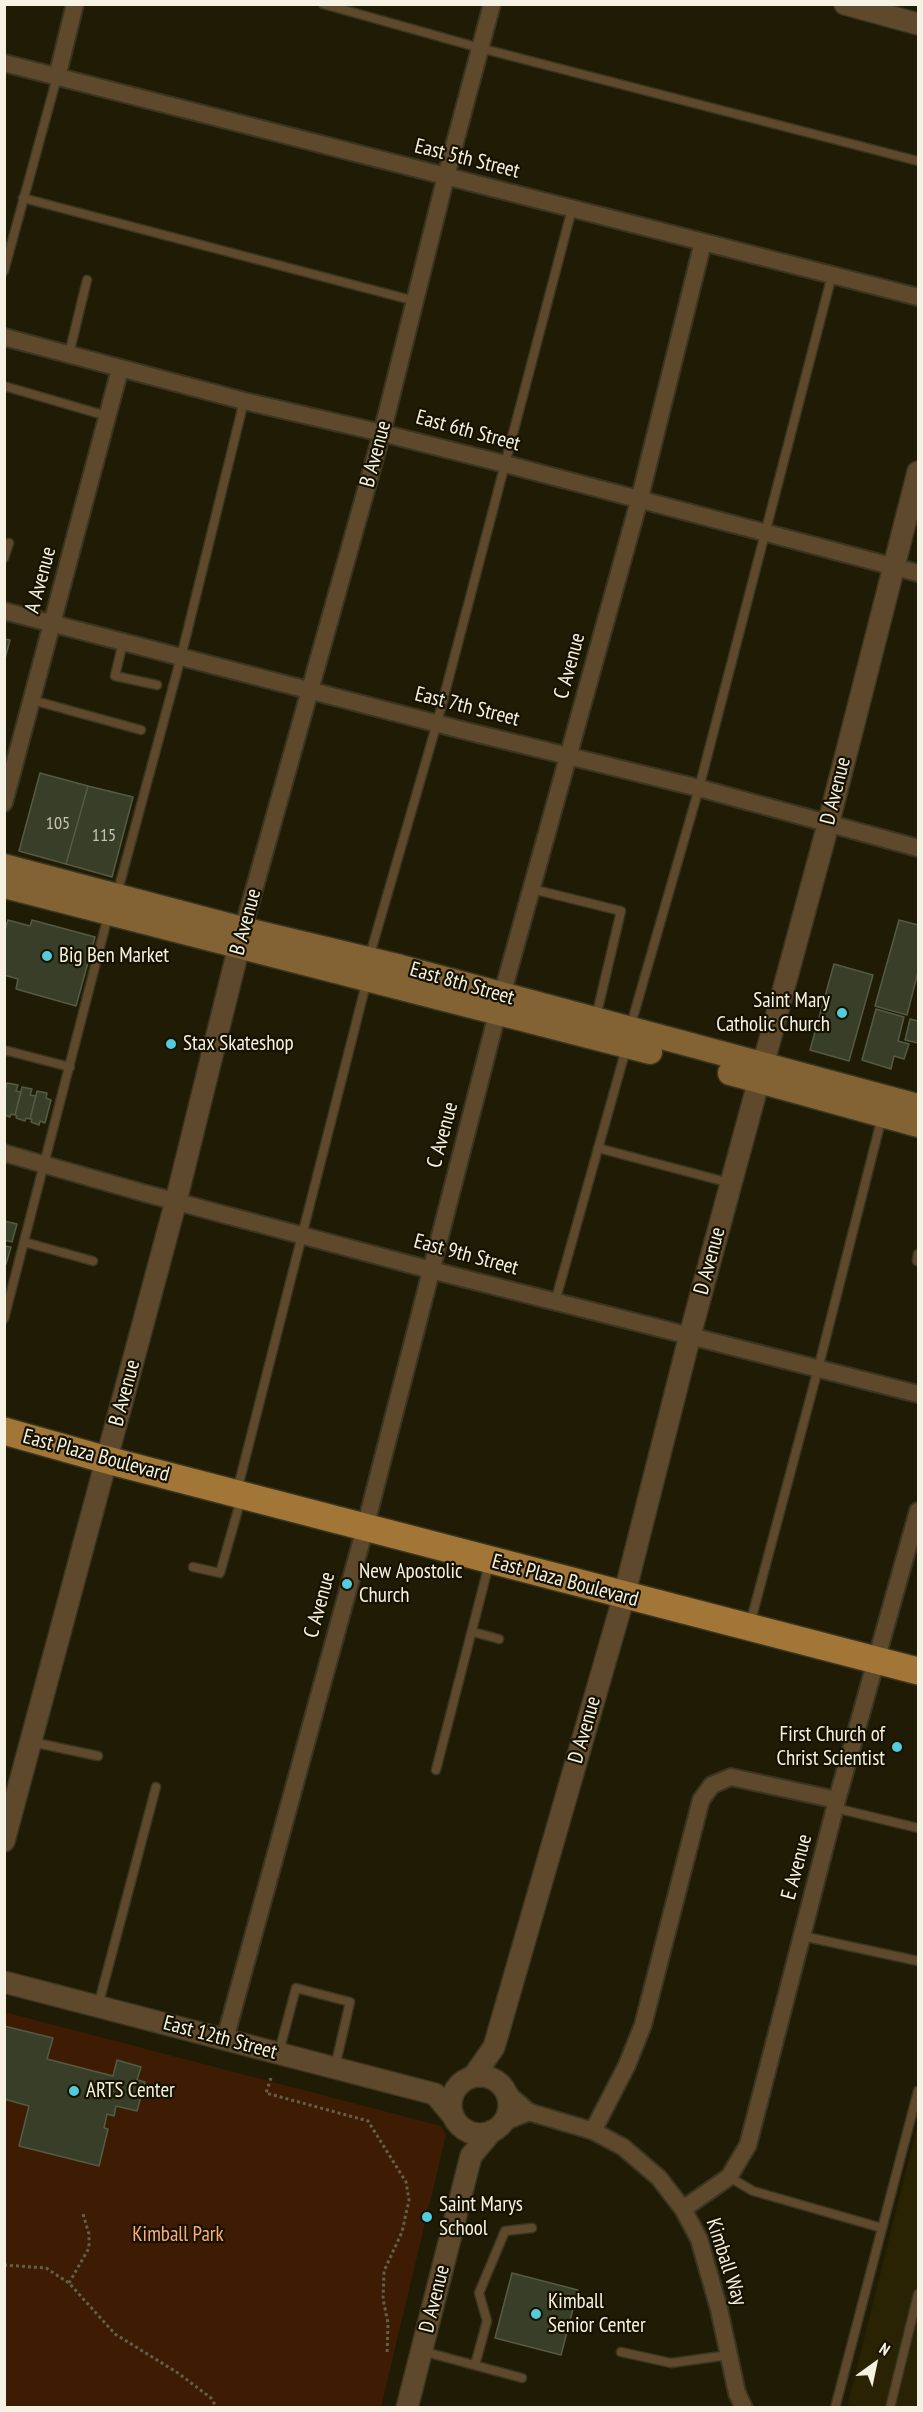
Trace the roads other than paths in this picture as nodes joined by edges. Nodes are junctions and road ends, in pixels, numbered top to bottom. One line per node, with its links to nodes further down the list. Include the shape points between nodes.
1 (75, 4): 8 (street)
2 (323, 4): 6 (lane)
3 (492, 4): 6 (street, B Avenue)
4 (845, 4): 5 (street)
5 (918, 24)
6 (480, 48): 9 (lane); 10 (street, B Avenue)
7 (4, 63): 8 (street, East 5th Street)
8 (57, 77): 10 (street, East 5th Street); 11 (lane)
9 (918, 161)
10 (446, 176): 12 (street, East 5th Street); 18 (street, B Avenue)
11 (23, 198): 14 (lane); 18 (lane)
12 (572, 209): 13 (street, East 5th Street); 26 (lane)
13 (703, 242): 15 (street, East 5th Street); 28 (street, C Avenue)
14 (4, 271)
15 (832, 275): 17 (street, East 5th Street); 29 (lane)
16 (87, 280): 20 (lane)
17 (918, 297)
18 (416, 301): 25 (street, B Avenue)
19 (4, 337): 20 (street, East 6th Street)
20 (69, 354): 21 (street, East 6th Street)
21 (120, 369): 23 (street, East 6th Street); 24 (street, A Avenue)
22 (4, 386): 24 (lane)
23 (244, 401): 25 (street, East 6th Street); 37 (lane)
24 (107, 416): 35 (street, A Avenue)
25 (382, 433): 26 (street, East 6th Street); 39 (street, B Avenue)
26 (506, 465): 28 (street, East 6th Street); 41 (lane)
27 (918, 472): 32 (street, D Avenue)
28 (639, 501): 29 (street, East 6th Street); 43 (street, C Avenue)
29 (764, 534): 32 (street, East 6th Street); 44 (lane)
30 (9, 543): 31 (lane)
31 (4, 558)
32 (894, 567): 33 (street, East 6th Street); 46 (street, D Avenue)
33 (918, 573)
34 (4, 611): 35 (street, East 7th Street)
35 (53, 624): 36 (street, East 7th Street); 40 (street, A Avenue)
36 (123, 642): 37 (street, East 7th Street); 38 (lane, via 115,676)
37 (181, 657): 39 (street, East 7th Street); 51 (lane)
38 (157, 685)
39 (312, 690): 41 (street, East 7th Street); 52 (street, B Avenue)
40 (32, 700): 42 (lane); 45 (street, A Avenue)
41 (437, 723): 43 (street, East 7th Street); 53 (lane)
42 (141, 730)
43 (569, 755): 44 (street, East 7th Street); 50 (street, C Avenue)
44 (699, 788): 46 (street, East 7th Street); 56 (lane)
45 (4, 803)
46 (828, 825): 47 (street, East 7th Street); 59 (street, D Avenue)
47 (918, 849)
48 (4, 866): 51 (main road, East 8th Street)
49 (4, 886): 51 (main road, East 8th Street)
50 (532, 889): 54 (street, C Avenue); 55 (lane, via 621,911)
51 (113, 904): 52 (main road, East 8th Street); 58 (lane)
52 (241, 938): 53 (main road, East 8th Street); 67 (street, B Avenue)
53 (368, 969): 54 (main road, East 8th Street); 68 (lane)
54 (500, 1004): 55 (main road, East 8th Street); 56 (main road, East 8th Street); 73 (street, C Avenue)
55 (595, 1020): 56 (main road, East 8th Street)
56 (628, 1038): 59 (main road, East 8th Street); 63 (lane)
57 (4, 1050): 58 (lane)
58 (70, 1067): 65 (lane)
59 (761, 1073): 60 (main road, East 8th Street); 61 (main road, East 8th Street); 66 (street, D Avenue)
60 (918, 1106)
61 (882, 1116): 62 (main road, East 8th Street); 77 (lane)
62 (918, 1125)
63 (598, 1149): 66 (lane); 74 (lane)
64 (4, 1153): 65 (street, East 9th Street)
65 (44, 1164): 67 (street, East 9th Street); 69 (lane)
66 (731, 1184): 76 (street, D Avenue)
67 (176, 1201): 68 (street, East 9th Street); 80 (street, B Avenue)
68 (303, 1235): 73 (street, East 9th Street); 81 (lane)
69 (24, 1242): 71 (lane); 75 (lane)
70 (918, 1254): 72 (lane)
71 (93, 1261)
72 (918, 1262)
73 (431, 1270): 74 (street, East 9th Street); 83 (street, C Avenue)
74 (555, 1302): 76 (street, East 9th Street)
75 (4, 1319)
76 (690, 1335): 77 (street, East 9th Street); 86 (street, D Avenue)
77 (818, 1369): 78 (street, East 9th Street); 87 (lane)
78 (918, 1394)
79 (4, 1431): 80 (main road, East Plaza Boulevard)
80 (106, 1460): 81 (main road, East Plaza Boulevard); 92 (street, B Avenue)
81 (239, 1495): 83 (main road, East Plaza Boulevard); 85 (lane, via 220,1573)
82 (918, 1510): 90 (street, E Avenue)
83 (364, 1528): 84 (main road, East Plaza Boulevard); 103 (street, C Avenue)
84 (490, 1561): 86 (main road, East Plaza Boulevard); 88 (lane)
85 (193, 1568)
86 (624, 1596): 87 (main road, East Plaza Boulevard); 104 (street, D Avenue)
87 (749, 1627): 90 (main road, East Plaza Boulevard)
88 (473, 1632): 89 (lane); 94 (lane)
89 (499, 1639)
90 (877, 1661): 91 (main road, East Plaza Boulevard); 96 (street, E Avenue)
91 (918, 1671)
92 (31, 1742): 93 (lane); 98 (street, B Avenue)
93 (98, 1756)
94 (436, 1770)
95 (156, 1787): 102 (lane)
96 (836, 1804): 97 (lane); 99 (street, E Avenue); 114 (street, via 731,1777 712,1785 700,1800 643,2025)
97 (918, 1828)
98 (4, 1841)
99 (802, 1936): 100 (lane); 116 (street, E Avenue, via 748,2145)
100 (918, 1961)
101 (4, 1982): 102 (street, East 12th Street)
102 (98, 2006): 103 (street, East 12th Street)
103 (225, 2039): 105 (street, East 12th Street)
104 (494, 2048): 107 (street, D Avenue); 108 (street, D Avenue)
105 (279, 2053): 106 (street, East 12th Street); 106 (lane, via 296,1989 350,2002)
106 (335, 2068): 110 (street, East 12th Street)
107 (467, 2079): 108 (street, via 488,2076); 110 (street); 112 (street, via 452,2098)
108 (503, 2088): 111 (street, Kimball Way); 113 (street, via 510,2104)
109 (918, 2091): 119 (lane)
110 (437, 2096): 112 (street)
111 (527, 2110): 113 (street); 114 (street, Kimball Way)
112 (457, 2121): 113 (street, via 478,2134); 115 (street)
113 (498, 2127): 115 (street, D Avenue)
114 (593, 2131): 117 (street, Kimball Way, via 623,2147 659,2178)
115 (471, 2156): 121 (street, D Avenue)
116 (729, 2177): 117 (street, E Avenue); 119 (lane, via 753,2191)
117 (683, 2209): 123 (street, Kimball Way, via 699,2239)
118 (532, 2229): 124 (lane, via 505,2231 479,2293 487,2321)
119 (882, 2229): 128 (lane)
120 (918, 2294): 129 (lane)
121 (422, 2351): 124 (lane); 126 (street, D Avenue)
122 (621, 2352): 123 (lane, via 671,2363)
123 (729, 2355): 127 (street, Kimball Way)
124 (475, 2365): 125 (lane)
125 (522, 2378)
126 (407, 2408)
127 (744, 2408)
128 (835, 2408)
129 (890, 2408)

